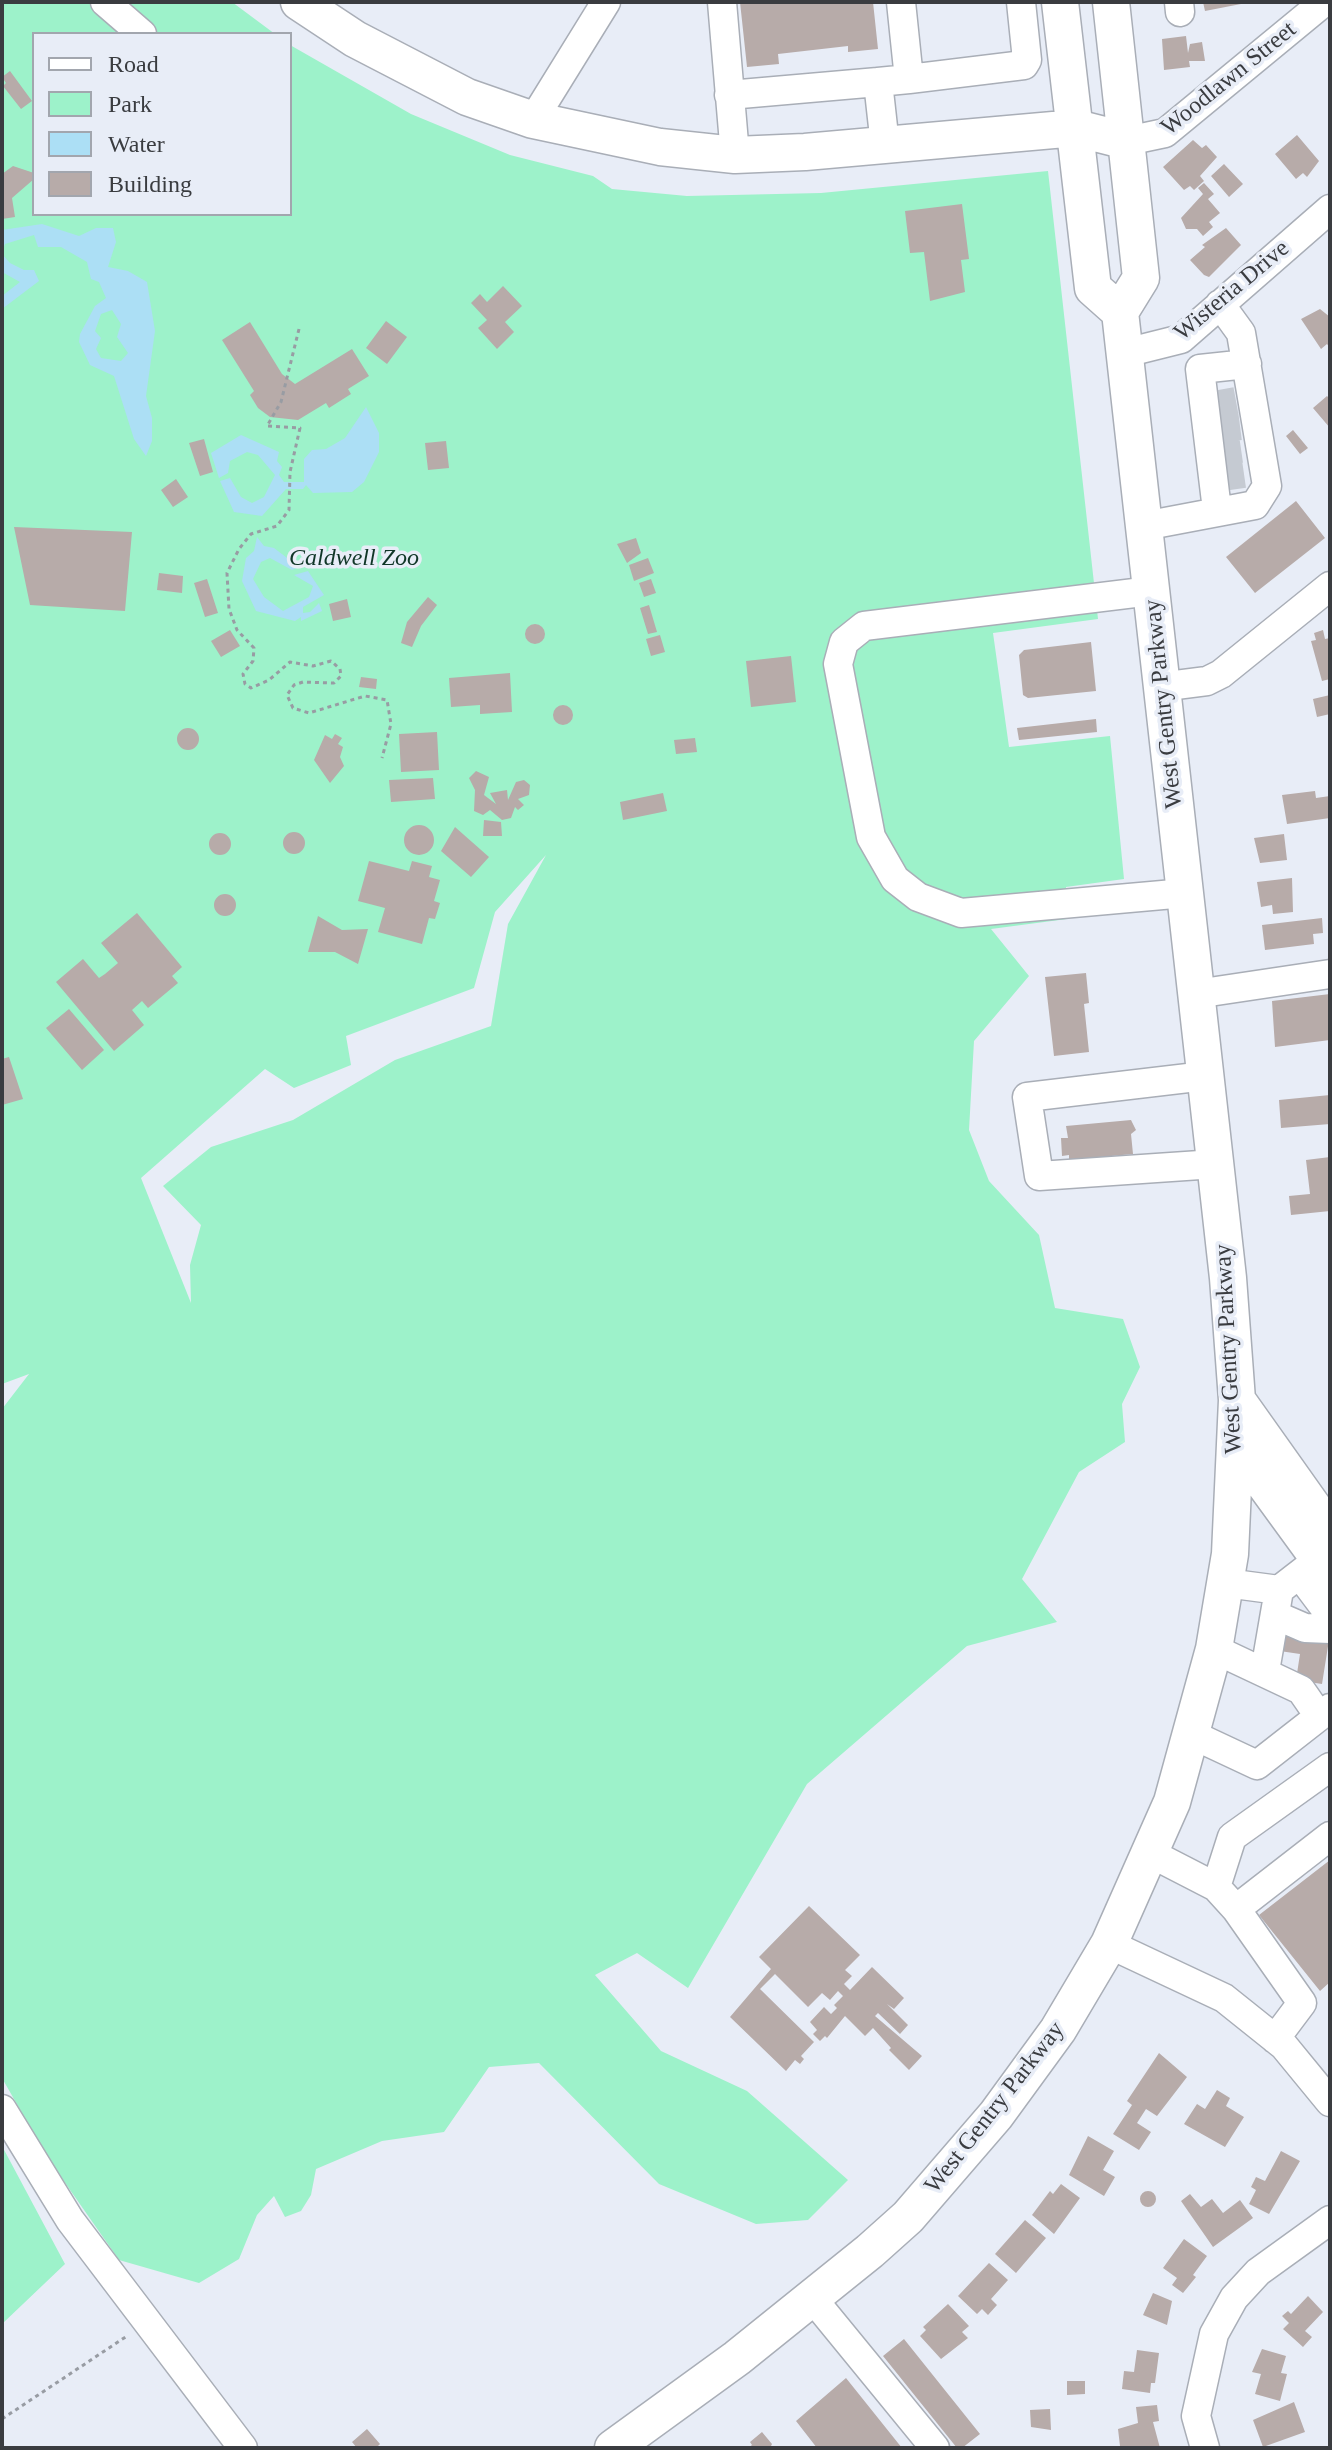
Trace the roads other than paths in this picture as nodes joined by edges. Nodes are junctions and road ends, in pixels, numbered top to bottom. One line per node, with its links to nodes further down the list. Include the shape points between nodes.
1 (105, 2): 10 (street)
2 (299, 2): 14 (main road, via 411,70)
3 (606, 2): 14 (street)
4 (722, 2): 13 (street)
5 (901, 2): 11 (street)
6 (1021, 2): 11 (street, via 1024,65)
7 (1060, 2): 15 (main road)
8 (1111, 2): 16 (main road)
9 (1324, 2): 16 (street, Woodlawn Street, via 1165,133)
10 (140, 32)
11 (909, 79): 12 (street)
12 (878, 82): 13 (street); 17 (street)
13 (729, 95): 18 (street)
14 (533, 120): 18 (main road, via 660,147)
15 (1076, 128): 16 (main road); 17 (main road); 21 (main road, via 1093,288)
16 (1127, 141): 21 (main road, via 1141,278)
17 (885, 145): 18 (main road)
18 (735, 155)
19 (1330, 209): 20 (street, Wisteria Drive)
20 (1220, 304): 22 (street, Wisteria Drive, via 1172,344); 23 (street, via 1241,333)
21 (1120, 312): 22 (main road, West Gentry Parkway)
22 (1125, 353): 26 (main road, West Gentry Parkway)
23 (1247, 364): 24 (street); 24 (street, via 1200,369)
24 (1232, 439): 25 (street); 25 (street, via 1267,486 1255,505)
25 (1217, 510): 26 (street)
26 (1144, 526): 28 (main road, West Gentry Parkway)
27 (1330, 586): 29 (street, via 1221,674)
28 (1151, 591): 29 (main road, West Gentry Parkway); 30 (street, via 864,626 853,632 838,664 871,837 895,879 918,897 961,913)
29 (1160, 687): 30 (main road, West Gentry Parkway)
30 (1185, 893): 32 (main road, West Gentry Parkway)
31 (1330, 974): 32 (street)
32 (1196, 994): 33 (main road, West Gentry Parkway)
33 (1205, 1076): 34 (main road, West Gentry Parkway); 34 (street, via 1027,1097 1039,1176)
34 (1215, 1164): 35 (main road, West Gentry Parkway)
35 (1237, 1400): 36 (main road, West Gentry Parkway); 37 (main road)
36 (1236, 1445): 38 (main road); 39 (main road, West Gentry Parkway)
37 (1318, 1495): 38 (main road)
38 (1306, 1574): 39 (street); 40 (street); 41 (street, via 1305,1628); 43 (street)
39 (1226, 1583): 42 (main road, West Gentry Parkway)
40 (1330, 1615)
41 (1330, 1629)
42 (1214, 1649): 43 (street); 45 (main road, West Gentry Parkway)
43 (1265, 1671): 44 (street, via 1301,1690)
44 (1325, 1712): 46 (street)
45 (1193, 1735): 46 (street); 50 (main road, West Gentry Parkway)
46 (1257, 1765): 48 (street)
47 (1330, 1767): 48 (street)
48 (1282, 1803): 51 (street, via 1232,1837)
49 (1330, 1836): 52 (street)
50 (1150, 1853): 51 (street); 53 (main road, West Gentry Parkway)
51 (1216, 1887): 52 (street)
52 (1236, 1909): 54 (street, via 1302,2003)
53 (1109, 1944): 54 (street, via 1224,1998); 58 (main road, West Gentry Parkway, via 1058,2030 970,2148 908,2217)
54 (1275, 2039): 55 (street)
55 (1330, 2102)
56 (2, 2109): 59 (street, via 70,2220)
57 (1330, 2220): 62 (street, via 1258,2272 1234,2298 1214,2334 1196,2416)
58 (813, 2299): 60 (main road, West Gentry Parkway); 61 (street)
59 (243, 2448)
60 (613, 2448)
61 (935, 2448)
62 (1205, 2448)

